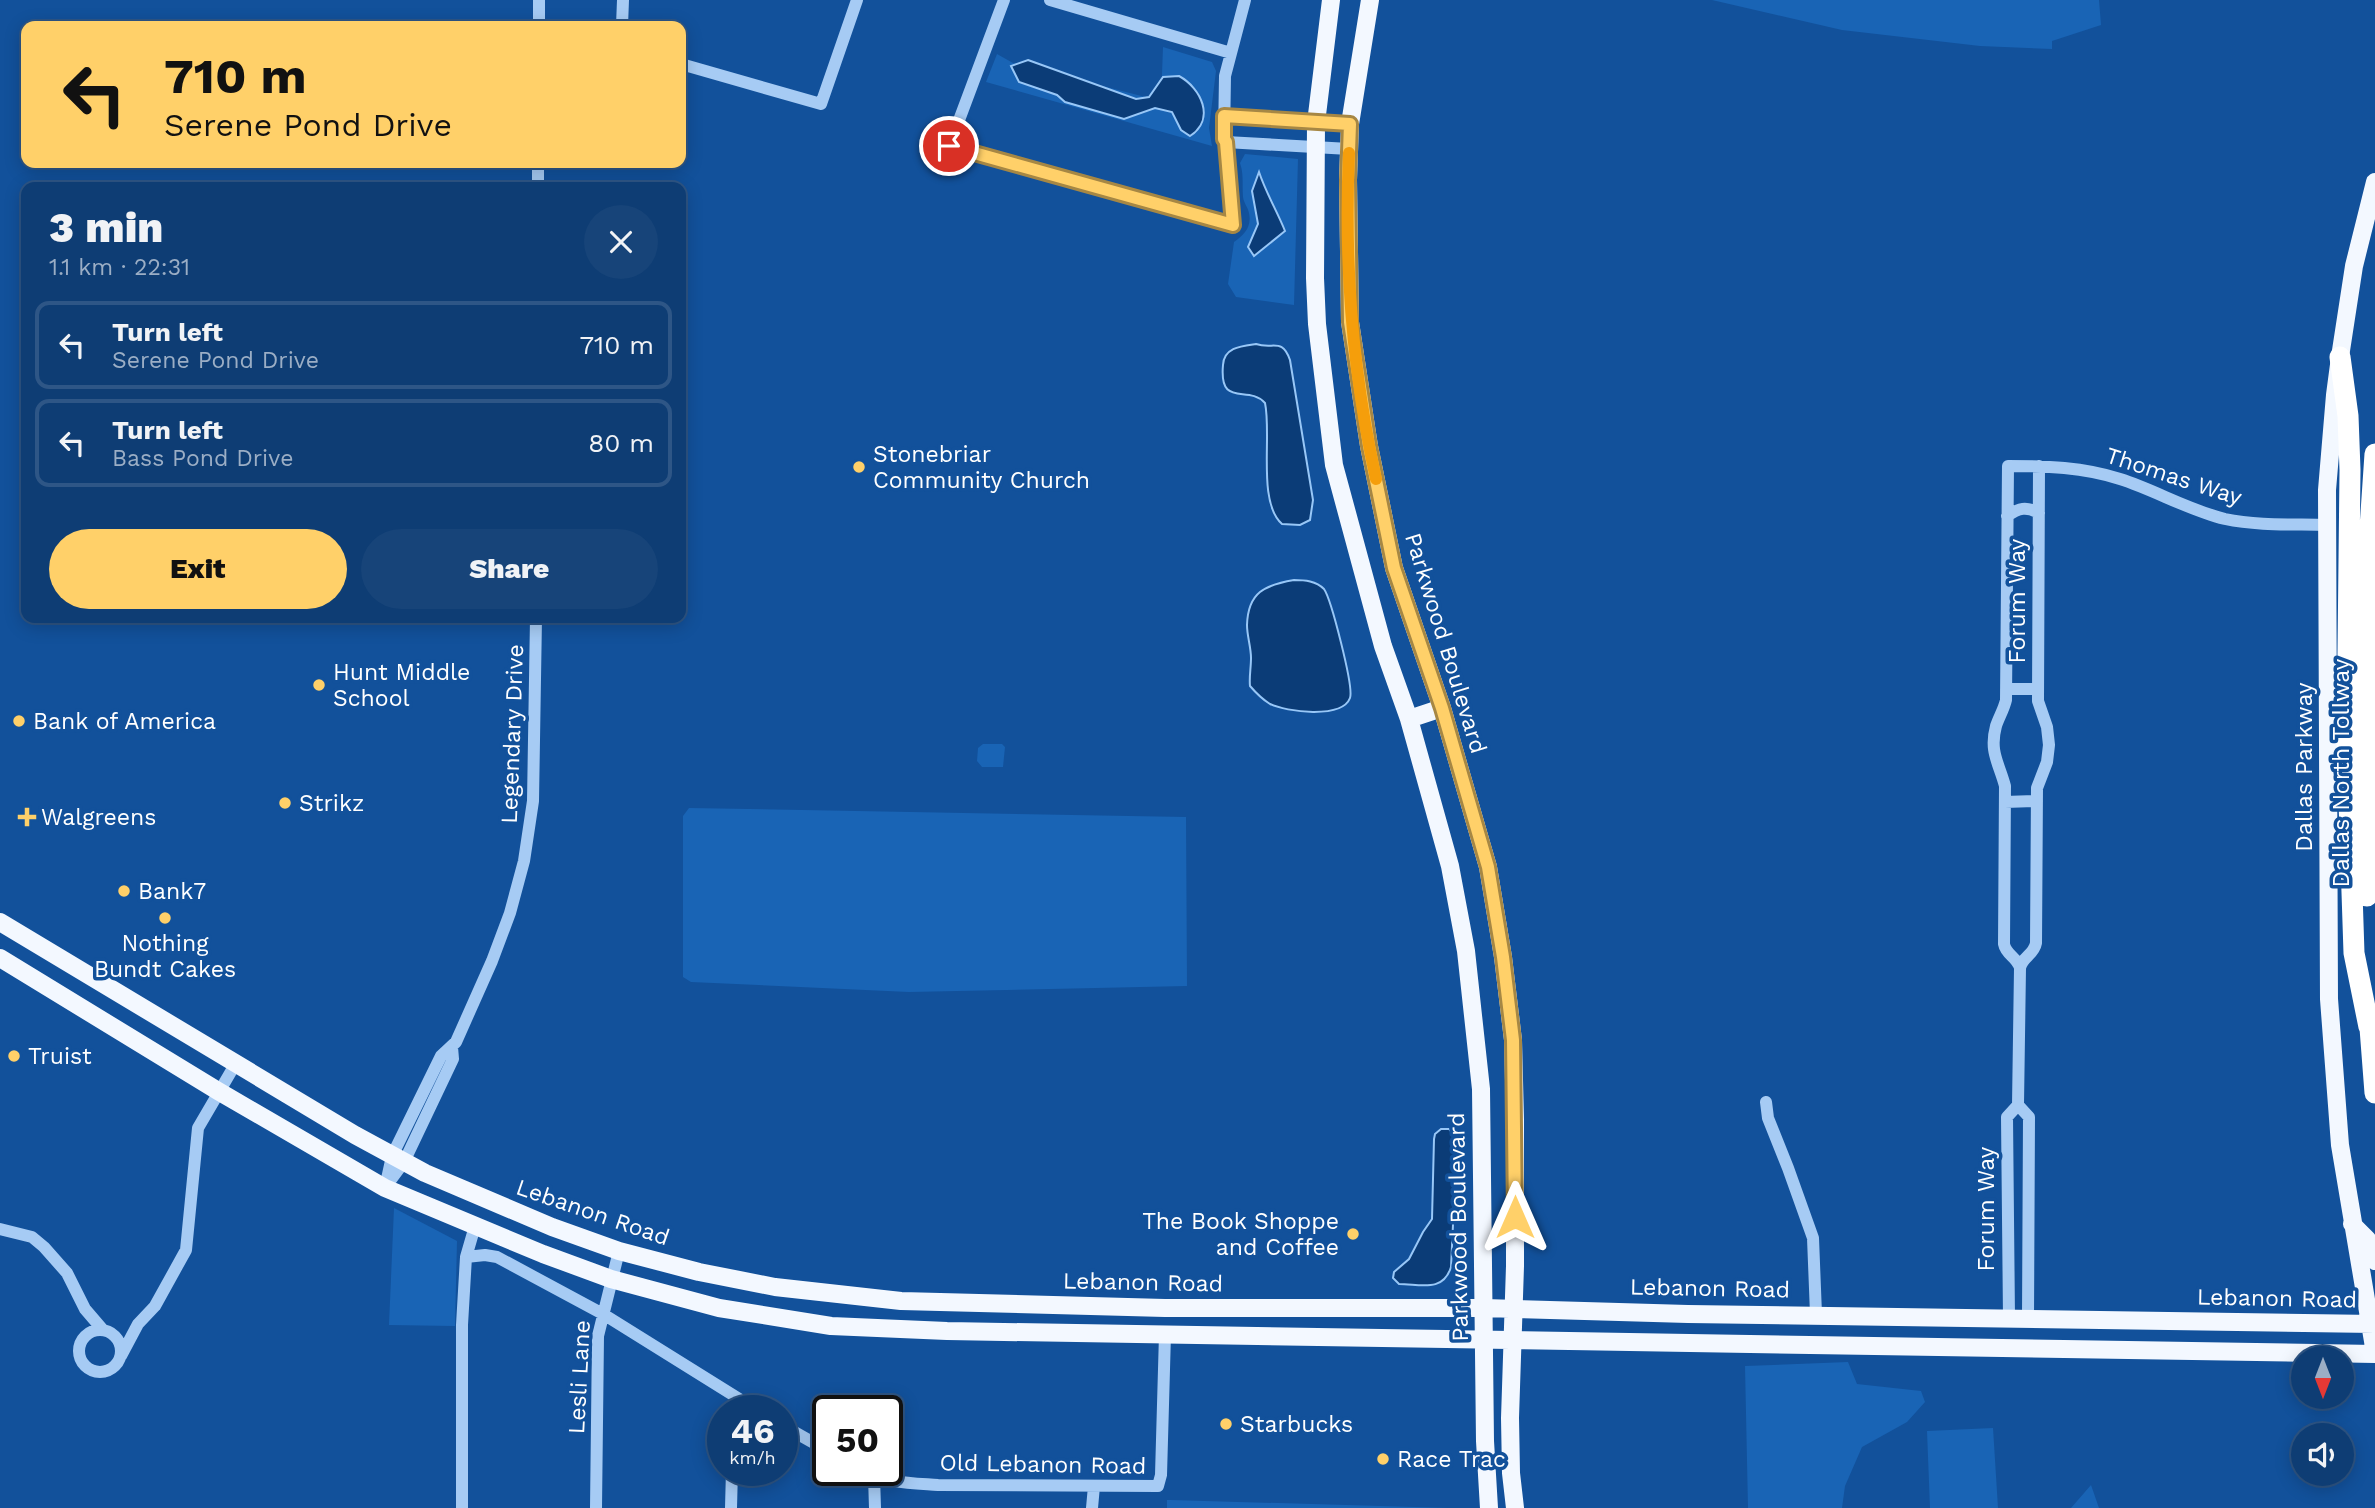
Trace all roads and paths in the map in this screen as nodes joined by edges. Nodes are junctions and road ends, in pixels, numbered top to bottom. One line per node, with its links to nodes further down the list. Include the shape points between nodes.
1 (540, 0): 9 (street)
2 (623, 0): 10 (street)
3 (857, 0): 12 (street, via 821,104)
4 (1004, 0): 16 (street, via 949,146 1233,225)
5 (1050, 0): 11 (street)
6 (1245, 0): 11 (street)
7 (1331, 0): 14 (main road, Parkwood Boulevard)
8 (1370, 0): 15 (main road, Parkwood Boulevard)
9 (539, 21)
10 (622, 21)
11 (1231, 53): 13 (street)
12 (686, 65)
13 (1224, 116): 14 (street); 16 (street)
14 (1315, 123): 15 (street); 17 (main road, Parkwood Boulevard)
15 (1350, 124): 18 (main road, Parkwood Boulevard)
16 (1226, 142): 17 (street)
17 (1316, 149): 18 (street); 21 (main road, Parkwood Boulevard)
18 (1349, 149): 20 (main road, Parkwood Boulevard)
19 (2375, 182): 22 (main road, Dallas Parkway, via 2354,266)
20 (1350, 322): 21 (main road); 29 (main road, Parkwood Boulevard)
21 (1317, 324): 30 (main road, Parkwood Boulevard, via 1335,465)
22 (2340, 357): 28 (main road, Dallas Parkway, via 2330,442); 41 (highway, via 2350,470 2347,741 2354,953)
23 (2375, 454): 41 (highway, Dallas North Tollway, via 2368,570)
24 (2008, 466): 25 (street, Thomas Way); 27 (street, Forum Way)
25 (2039, 466): 26 (street, Forum Way); 28 (street, Thomas Way, via 2120,479 2226,519)
26 (2039, 513): 27 (street, Forum Way, via 2022,508); 33 (street, Forum Way)
27 (2007, 516): 32 (street, Forum Way)
28 (2328, 525): 49 (main road, Dallas Parkway, via 2329,999 2340,1145)
29 (1385, 526): 30 (main road); 34 (main road, Parkwood Boulevard, via 1394,568)
30 (1353, 534): 35 (main road, Parkwood Boulevard, via 1383,646)
31 (536, 623): 47 (street, Legendary Drive, via 533,801 524,861 492,961 452,1047 442,1056)
32 (2006, 689): 33 (street, Forum Way); 37 (street, Forum Way, via 1993,743 2005,784)
33 (2038, 689): 36 (street, Forum Way, via 2049,747)
34 (1442, 708): 35 (main road); 58 (main road, Parkwood Boulevard, via 1488,867 1513,1040)
35 (1409, 719): 57 (main road, Parkwood Boulevard, via 1450,866 1475,1019 1481,1089)
36 (2037, 801): 37 (street); 40 (street, Forum Way, via 2036,943)
37 (2005, 802): 40 (street, Forum Way, via 2004,945)
38 (0, 922): 42 (main road, Lebanon Road)
39 (0, 958): 43 (main road)
40 (2020, 968): 46 (street, Forum Way)
41 (2369, 1027): 44 (highway, Dallas North Tollway)
42 (236, 1063): 43 (street); 47 (main road, Lebanon Road)
43 (218, 1091): 48 (main road); 64 (street, via 198,1128 186,1250 155,1306)
44 (2375, 1093)
45 (1766, 1102): 61 (street, via 1813,1238)
46 (2018, 1105): 62 (street, Forum Way, via 2007,1116); 63 (street, Forum Way, via 2029,1117)
47 (398, 1159): 48 (street, Legendary Drive); 52 (main road, Lebanon Road, via 515,1212)
48 (385, 1188): 50 (main road)
49 (2353, 1224): 54 (main road, via 2367,1239); 65 (main road, Dallas Parkway)
50 (475, 1226): 53 (street); 55 (main road)
51 (0, 1229): 59 (street, via 32,1237 44,1247 66,1273)
52 (619, 1251): 55 (street, Lesli Lane); 56 (main road, Lebanon Road, via 749,1282 860,1298)
53 (466, 1257): 60 (street, via 498,1257); 80 (street)
54 (2375, 1261)
55 (611, 1279): 60 (street, Lesli Lane); 67 (main road, via 719,1308 831,1326)
56 (1165, 1308): 57 (main road, Lebanon Road); 67 (main road)
57 (1484, 1308): 58 (main road, Lebanon Road); 70 (main road, Parkwood Boulevard)
58 (1513, 1309): 61 (main road, Lebanon Road); 69 (main road, Parkwood Boulevard)
59 (85, 1310): 66 (street); 68 (street)
60 (603, 1314): 75 (street); 81 (street, Lesli Lane, via 598,1336)
61 (1816, 1314): 62 (main road, Lebanon Road); 71 (main road)
62 (2009, 1318): 63 (main road, Lebanon Road); 72 (main road)
63 (2028, 1318): 65 (main road, Lebanon Road); 72 (main road)
64 (138, 1324): 66 (street); 74 (street)
65 (2372, 1324): 73 (main road, Dallas Parkway)
66 (108, 1333): 68 (street, via 91,1332); 74 (street, via 121,1347)
67 (1165, 1334): 70 (main road); 79 (street, Old Lebanon Road, via 1158,1486)
68 (83, 1338): 74 (street, via 79,1357 92,1371 111,1369)
69 (1512, 1339): 70 (main road); 71 (main road); 86 (main road, Parkwood Boulevard, via 1510,1445)
70 (1484, 1340): 85 (main road, Parkwood Boulevard)
71 (1816, 1346): 72 (main road)
72 (2017, 1349): 73 (main road)
73 (2375, 1354)
74 (121, 1356)
75 (721, 1395)
76 (903, 1482): 79 (street, Old Lebanon Road)
77 (732, 1486): 82 (street)
78 (871, 1486): 83 (street)
79 (1094, 1486): 84 (street)
80 (463, 1508)
81 (596, 1508)
82 (731, 1508)
83 (875, 1508)
84 (1093, 1508)
85 (1489, 1508)
86 (1515, 1508)

